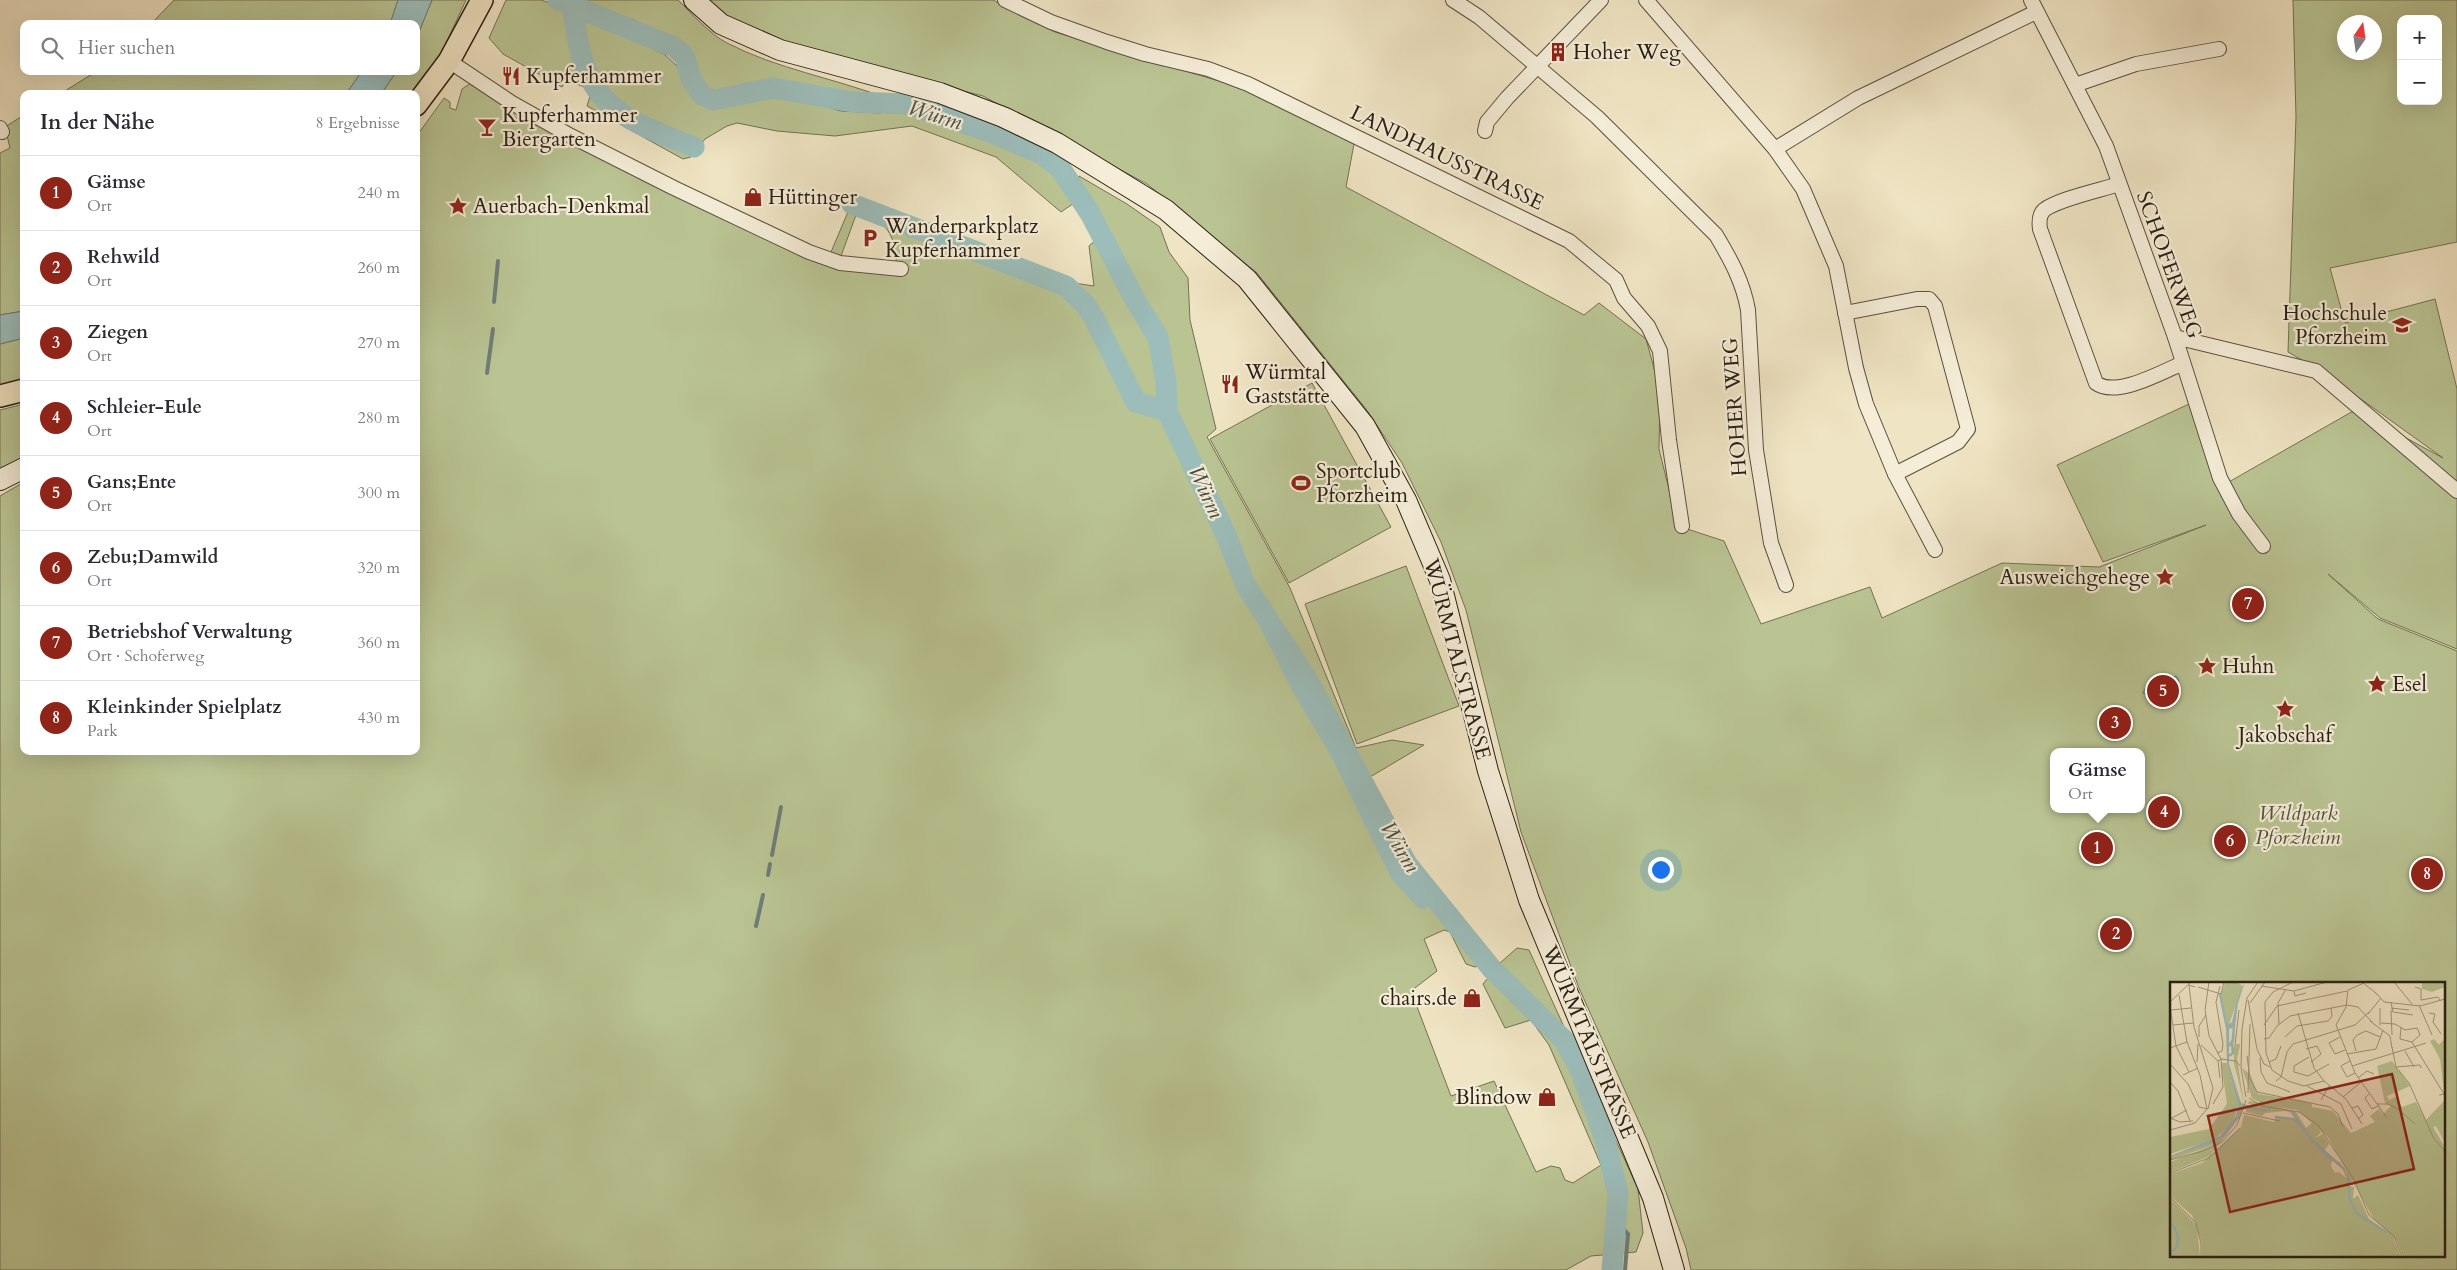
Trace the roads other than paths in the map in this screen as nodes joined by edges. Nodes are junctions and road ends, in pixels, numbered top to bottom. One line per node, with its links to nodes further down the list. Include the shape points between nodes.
1 (482, 0): 9 (main road)
2 (694, 0): 30 (main road, WÜRMTALSTRASSE, via 721,24 780,50 940,93 1057,142 1166,210 1247,279 1365,426 1406,500 1440,580 1488,771 1529,900 1653,1198)
3 (1005, 0): 26 (street, LANDHAUSSTRASSE, via 1051,22 1107,42 1208,69 1248,84 1569,241 1616,280 1624,298 1648,326 1660,351)
4 (1453, 0): 10 (street, HOHER WEG, via 1479,17)
5 (1601, 0): 10 (street)
6 (1646, 0): 14 (street)
7 (2033, 6): 11 (street, SCHOFERWEG); 14 (street, via 1858,98)
8 (2219, 49): 11 (street, via 2136,64)
9 (449, 60): 12 (main road); 16 (street, via 512,103 571,136 808,252 840,263)
10 (1538, 66): 13 (street, via 1507,98); 29 (street, HOHER WEG, via 1597,117 1658,177 1716,235 1729,256 1744,288 1748,310 1756,450 1771,543)
11 (2075, 85): 15 (street, SCHOFERWEG, via 2106,146)
12 (420, 100)
13 (1485, 130)
14 (1775, 149): 17 (street, via 1803,189 1822,229 1836,266)
15 (2119, 184): 18 (street, SCHOFERWEG); 19 (street, via 2053,205 2043,212 2040,229 2096,383 2107,389 2126,386)
16 (901, 269)
17 (1846, 313): 23 (street, via 1866,404); 23 (street, via 1918,299 1929,299 1935,306 1968,430 1958,442)
18 (2174, 337): 19 (street, SCHOFERWEG); 25 (street, via 2316,371)
19 (2183, 363): 27 (street, SCHOFERWEG, via 2220,478 2239,514)
20 (20, 391): 21 (main road)
21 (0, 396)
22 (20, 470): 24 (main road)
23 (1895, 474): 28 (street)
24 (0, 480)
25 (2457, 491)
26 (1682, 526)
27 (2262, 546)
28 (1935, 550)
29 (1786, 586)
30 (1674, 1270)

